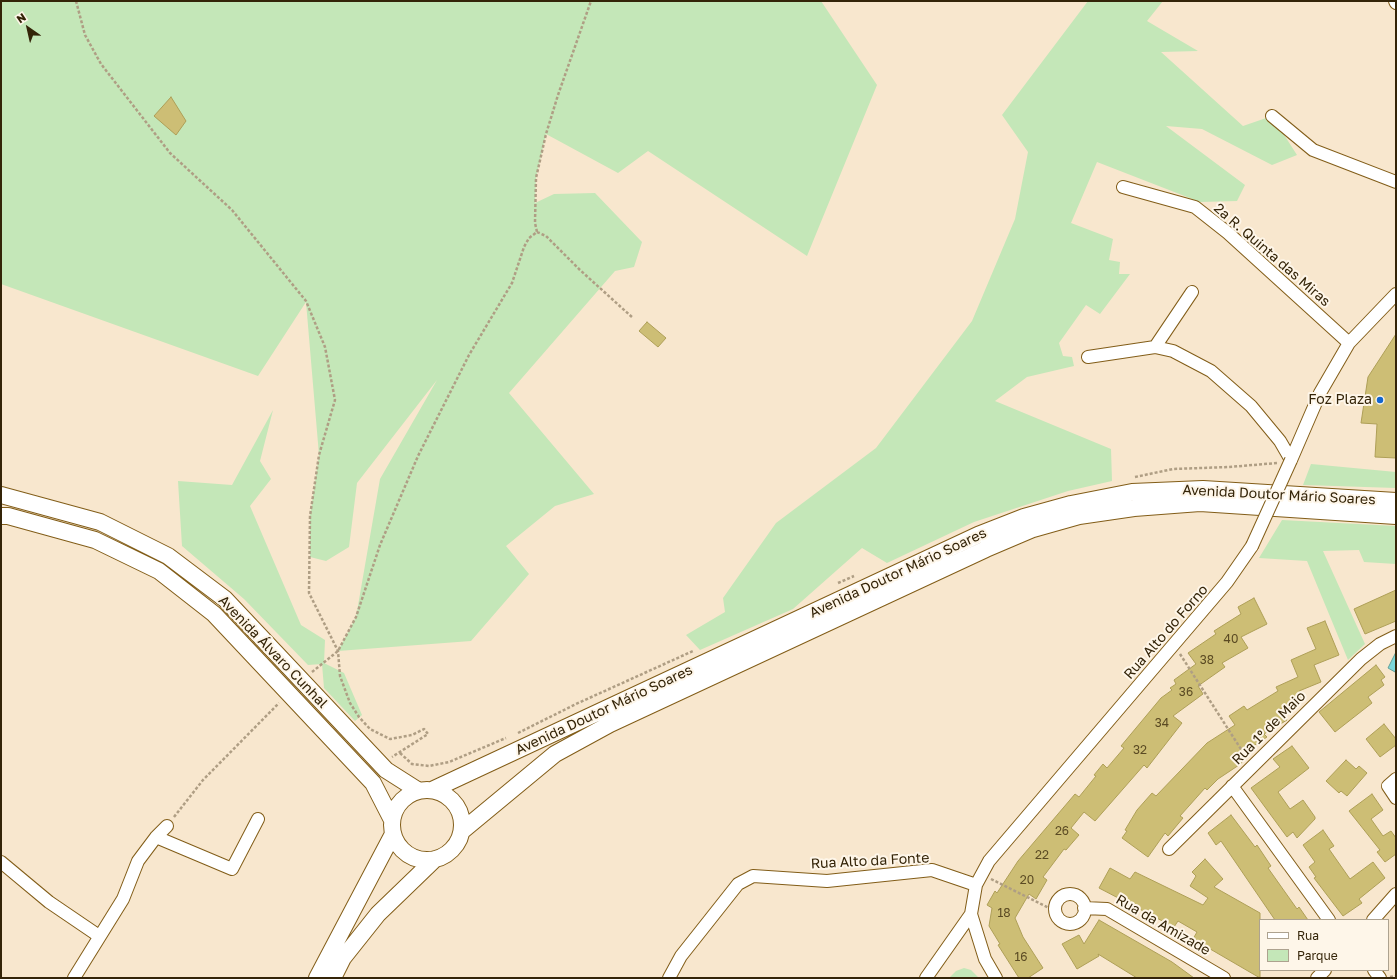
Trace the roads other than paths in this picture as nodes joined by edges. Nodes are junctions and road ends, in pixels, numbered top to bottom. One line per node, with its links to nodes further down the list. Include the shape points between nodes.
1 (1272, 116): 2 (street, via 1313,150)
2 (1396, 182)
3 (1123, 187): 6 (street, 2ª R. Quinta das Miras, via 1195,207 1228,233)
4 (1192, 292): 7 (street)
5 (1396, 294): 6 (street, Rua Alto do Forno)
6 (1349, 343): 9 (street, Rua Alto do Forno, via 1320,393)
7 (1155, 347): 8 (street); 9 (street, via 1173,351 1211,371 1252,406 1280,441)
8 (1088, 357)
9 (1291, 460): 27 (street, Rua Alto do Forno, bridge, via 1252,546 1227,582 989,861)
10 (1, 495): 17 (main road, Avenida Álvaro Cunhal, via 100,522 168,556 225,599 386,770)
11 (1396, 501): 17 (main road, Avenida Doutor Mário Soares, via 1195,489 1132,492 1071,504 1024,517 978,535)
12 (1, 516): 21 (main road, Avenida Álvaro Cunhal, via 95,540 159,571 214,614 373,784)
13 (1396, 516): 22 (main road, Avenida Doutor Mário Soares, via 1200,503 1087,515 1033,529 610,724 555,754)
14 (1396, 636): 16 (street, Rua 1º de Maio, via 1380,644 1361,659)
15 (1396, 779): 18 (street, via 1388,786)
16 (1232, 786): 24 (street, Rua 1º de Maio); 31 (street)
17 (426, 791): 21 (main road, via 406,797 397,807); 22 (main road, via 445,795 456,804)
18 (1396, 798)
19 (258, 819): 23 (street, via 232,869)
20 (166, 826): 23 (street)
21 (392, 827): 25 (main road, via 398,846 409,855 422,860); 35 (main road)
22 (462, 830): 25 (main road, via 457,843 448,854)
23 (156, 837): 33 (street, via 138,861 123,899)
24 (1169, 849)
25 (435, 859): 36 (main road, via 378,914 343,958)
26 (1, 862): 33 (street, via 48,902)
27 (979, 879): 30 (street, Rua Alto do Forno); 37 (street, Rua Alto da Fonte, via 932,870 828,881 753,876 738,884 681,956)
28 (1396, 894): 32 (street)
29 (1084, 908): 29 (street, via 1082,918 1073,923 1063,922 1055,911 1060,898 1068,894 1081,899); 40 (street, Rua da Amizade, via 1107,909)
30 (971, 914): 38 (street); 39 (street, Rua Alto do Forno, via 985,959)
31 (1328, 919)
32 (1374, 919)
33 (99, 936): 34 (street)
34 (74, 978)
35 (317, 978)
36 (333, 978)
37 (669, 978)
38 (926, 978)
39 (996, 978)
40 (1224, 978)

